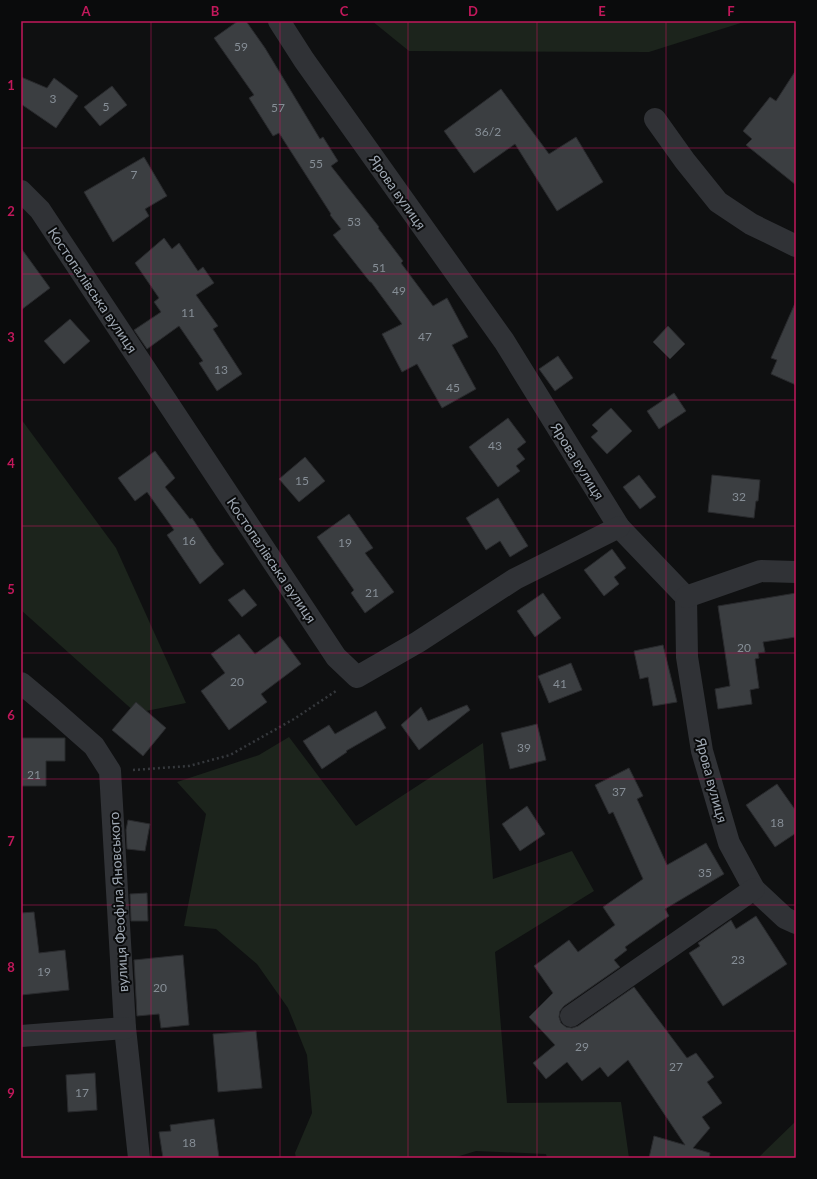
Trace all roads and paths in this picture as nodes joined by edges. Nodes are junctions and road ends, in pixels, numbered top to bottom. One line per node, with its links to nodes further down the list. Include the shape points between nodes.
1 (279, 21): 5 (street, Ярова вулиця, via 504,341)
2 (655, 119): 4 (street, via 718,202 751,224)
3 (21, 191): 5 (street, Костопалівська вулиця, via 40,210 336,657 357,677 418,642 515,579)
4 (796, 246)
5 (619, 527): 7 (street, Ярова вулиця)
6 (796, 572): 7 (street, via 760,572)
7 (686, 597): 11 (street, Ярова вулиця, via 687,657 702,751 730,843)
8 (21, 683): 14 (street, вулиця Феофіла Яновського, via 94,746 110,771)
9 (315, 705): 10 (path, via 230,755 189,766)
10 (140, 770)
11 (754, 889): 12 (street, Ярова вулиця, via 785,918); 13 (street)
12 (796, 923)
13 (571, 1016)
14 (125, 1028): 15 (street); 16 (street, вулиця Феофіла Яновського)
15 (21, 1036)
16 (139, 1158)

